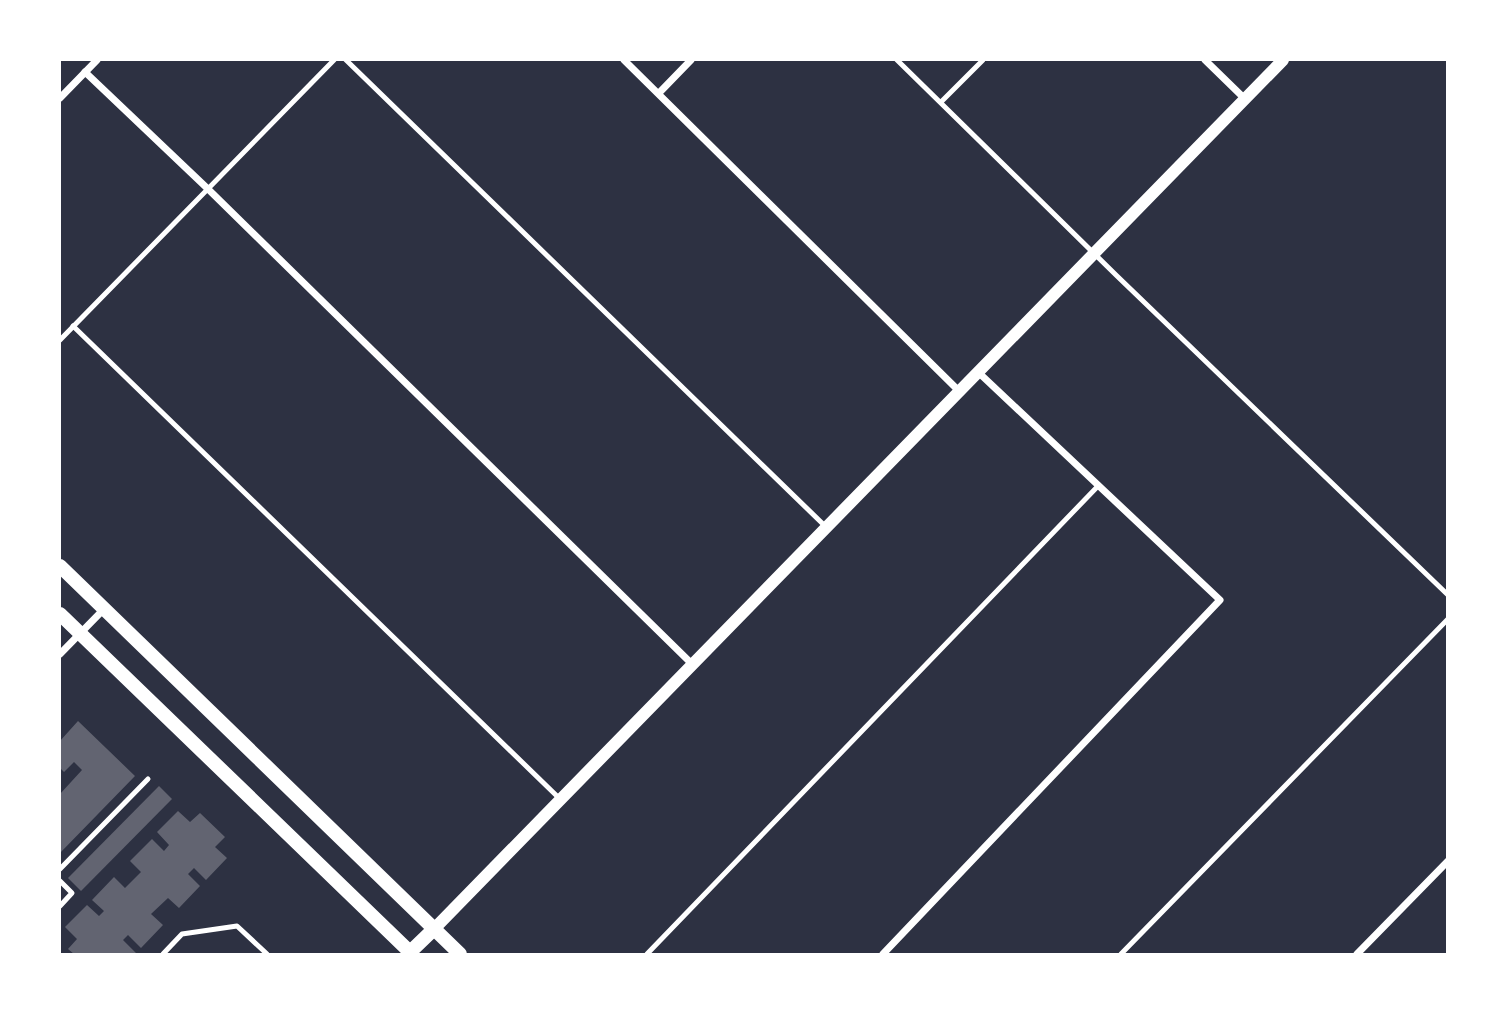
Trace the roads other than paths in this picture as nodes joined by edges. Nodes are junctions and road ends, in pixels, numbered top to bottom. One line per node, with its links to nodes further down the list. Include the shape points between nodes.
1 (97, 60): 10 (street)
2 (334, 60): 15 (lane)
3 (346, 60): 22 (lane)
4 (624, 60): 11 (street)
5 (691, 60): 11 (street)
6 (897, 60): 14 (lane)
7 (983, 60): 14 (lane)
8 (1205, 60): 13 (street)
9 (1283, 60): 13 (street)
10 (85, 72): 12 (street); 15 (street)
11 (659, 93): 20 (street)
12 (60, 98)
13 (1245, 99): 16 (street)
14 (941, 102): 16 (lane)
15 (208, 189): 17 (lane); 30 (street)
16 (1093, 253): 19 (street); 24 (lane)
17 (73, 326): 18 (lane); 32 (lane)
18 (60, 340)
19 (978, 372): 20 (street); 21 (street)
20 (959, 391): 22 (street)
21 (1099, 485): 42 (lane); 43 (street, via 1220,600)
22 (827, 527): 30 (street)
23 (60, 566): 25 (main road)
24 (1447, 595)
25 (104, 609): 28 (street); 37 (main road)
26 (60, 614): 28 (main road)
27 (1447, 619): 44 (lane)
28 (80, 634): 29 (street); 40 (main road)
29 (60, 654)
30 (692, 664): 32 (street)
31 (148, 779): 34 (lane)
32 (560, 799): 37 (street)
33 (1447, 861): 45 (street)
34 (60, 869)
35 (60, 881): 36 (lane, via 72,893)
36 (60, 906)
37 (434, 929): 40 (main road); 41 (main road)
38 (163, 954): 39 (lane, via 182,934 237,926)
39 (267, 954)
40 (410, 954)
41 (460, 954)
42 (647, 954)
43 (883, 954)
44 (1121, 954)
45 (1357, 954)

